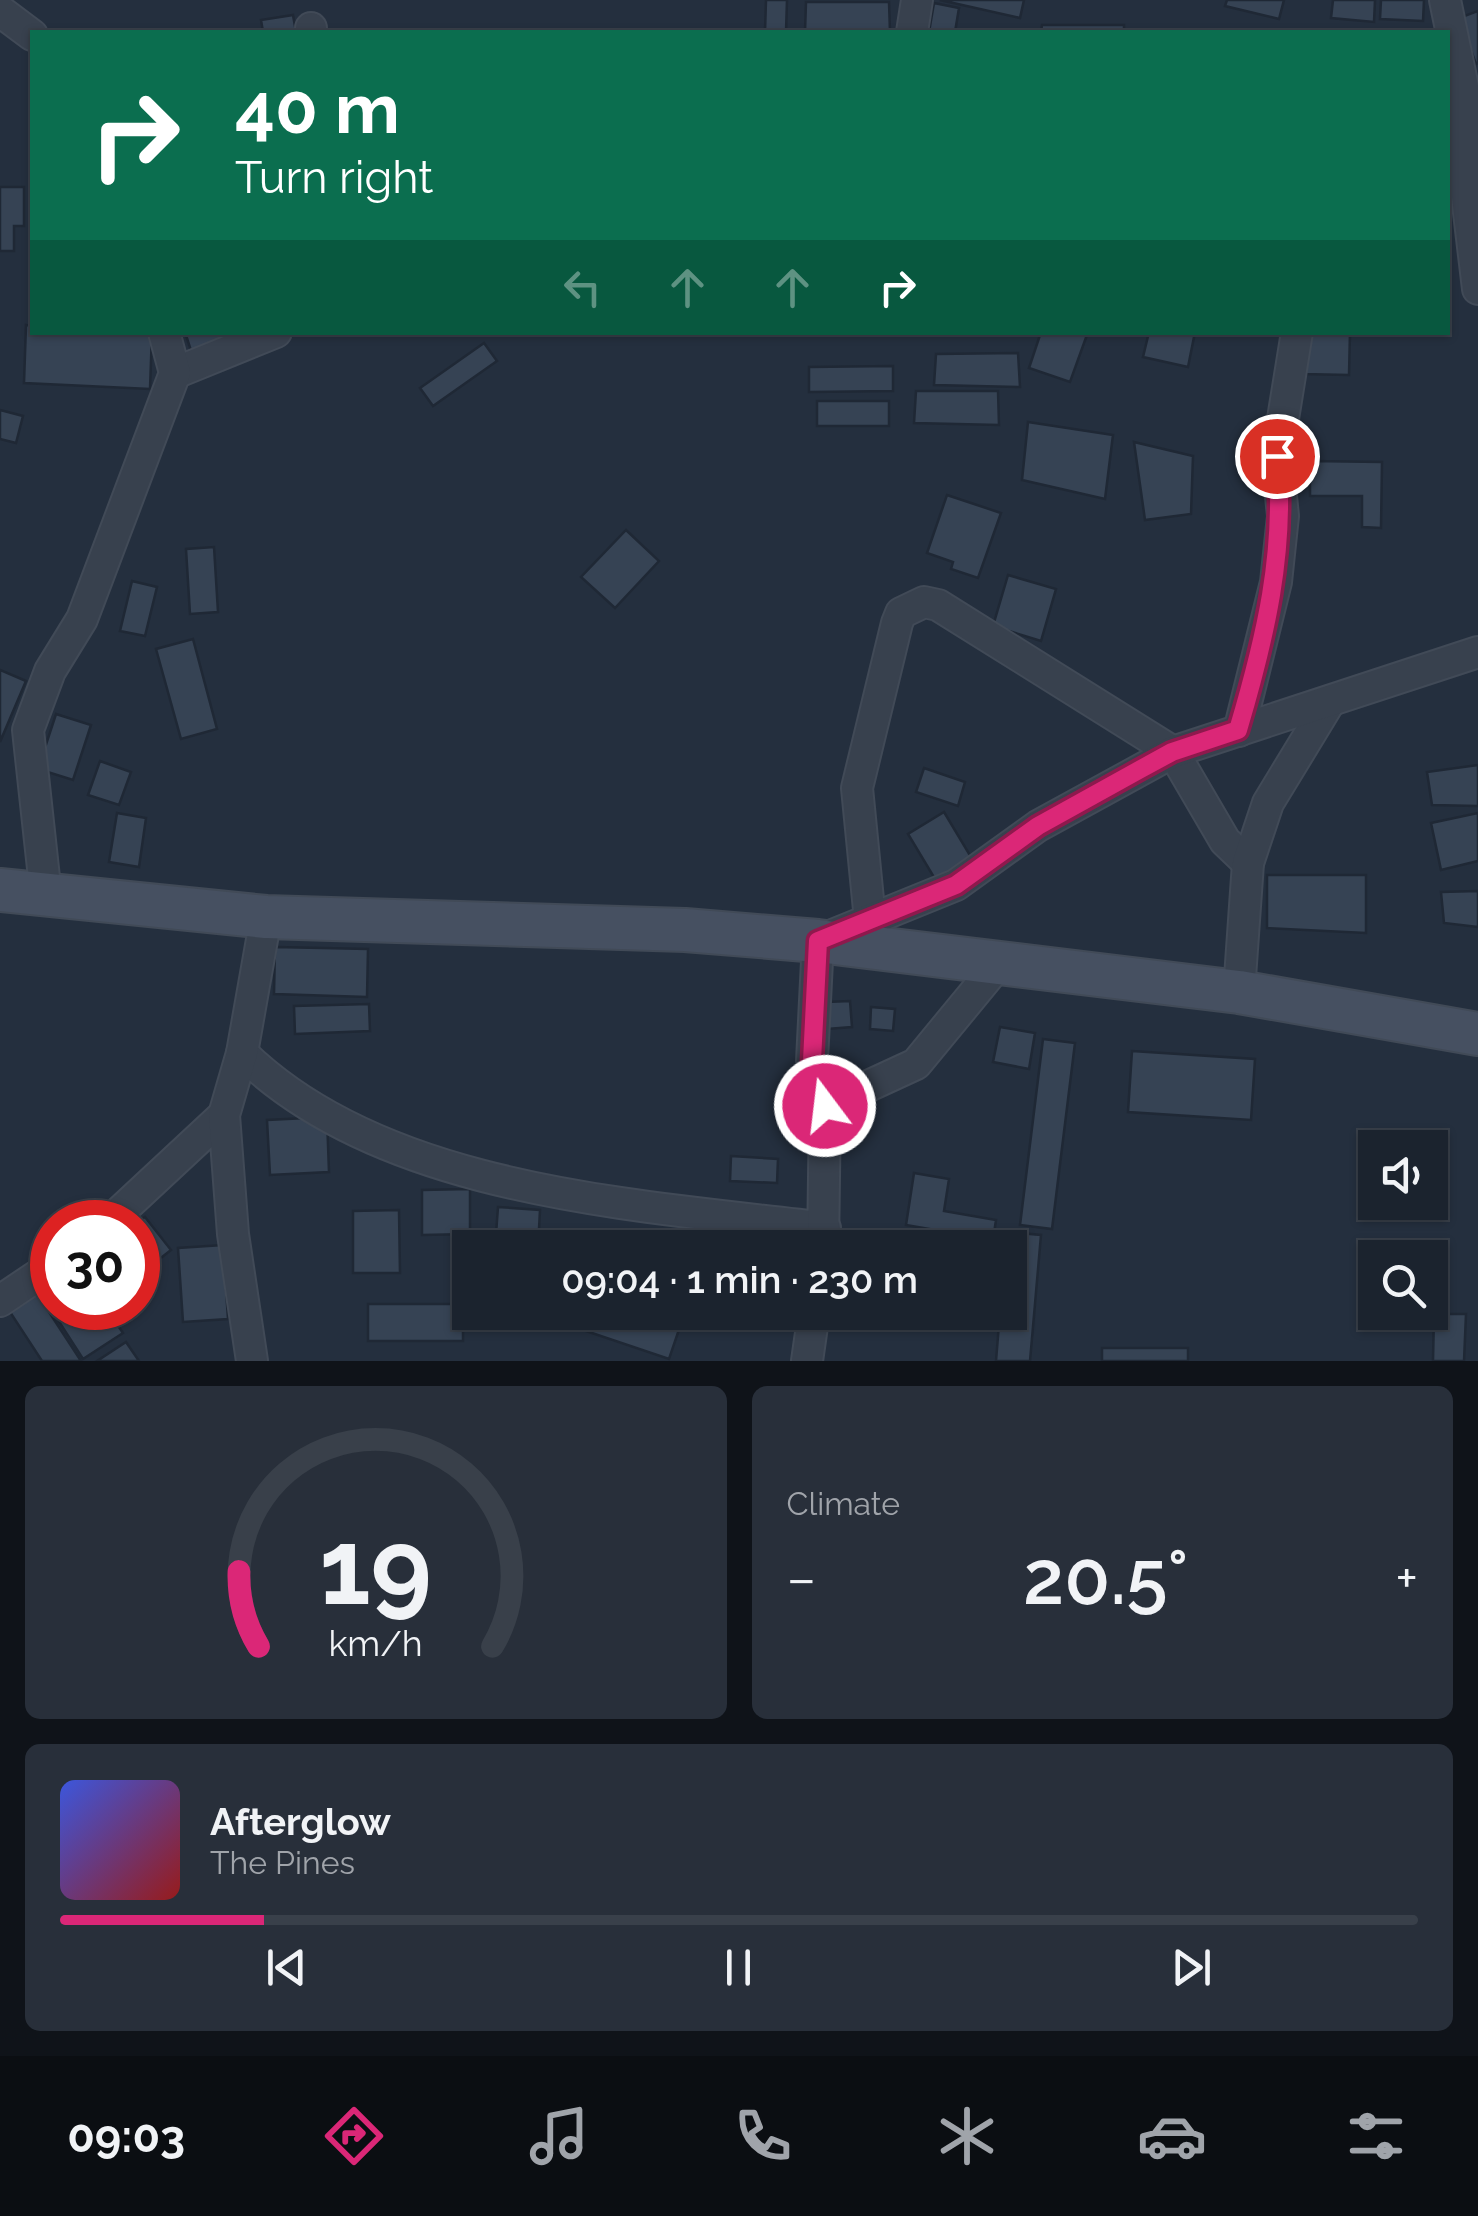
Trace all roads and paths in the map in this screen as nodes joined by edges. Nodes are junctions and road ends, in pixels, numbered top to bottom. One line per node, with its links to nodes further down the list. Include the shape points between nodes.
1 (917, 0): 4 (street)
2 (1445, 0): 6 (street, via 1466,97 1465,178)
3 (0, 11): 5 (street)
4 (912, 30)
5 (30, 34)
6 (1478, 289)
7 (165, 335): 10 (street)
8 (269, 335): 10 (street)
9 (1296, 335): 13 (street, via 1277,456 1282,516 1276,582)
10 (175, 373): 17 (street, via 82,619 50,671 28,730)
11 (1478, 652): 12 (street)
12 (1330, 702): 13 (street); 15 (street, via 1268,802)
13 (1238, 730): 14 (street)
14 (1172, 752): 15 (street, via 1225,841); 19 (street, via 1038,826 956,885); 19 (street, via 938,605 911,605 896,623 857,788)
15 (1248, 863): 22 (street)
16 (0, 890): 17 (main road)
17 (46, 896): 18 (main road)
18 (266, 916): 20 (main road); 24 (street)
19 (870, 920): 20 (street)
20 (818, 941): 21 (main road); 25 (street, via 812,1061)
21 (1000, 962): 22 (main road); 25 (street, via 916,1064)
22 (1239, 992): 23 (main road)
23 (1478, 1034)
24 (242, 1053): 26 (street); 28 (street, via 271,1081 387,1146 480,1174)
25 (825, 1106): 29 (street)
26 (224, 1115): 27 (street); 33 (street)
27 (132, 1200)
28 (780, 1230)
29 (824, 1230)
30 (30, 1281): 31 (street)
31 (0, 1301)
32 (811, 1330): 34 (street)
33 (252, 1361)
34 (807, 1361)

